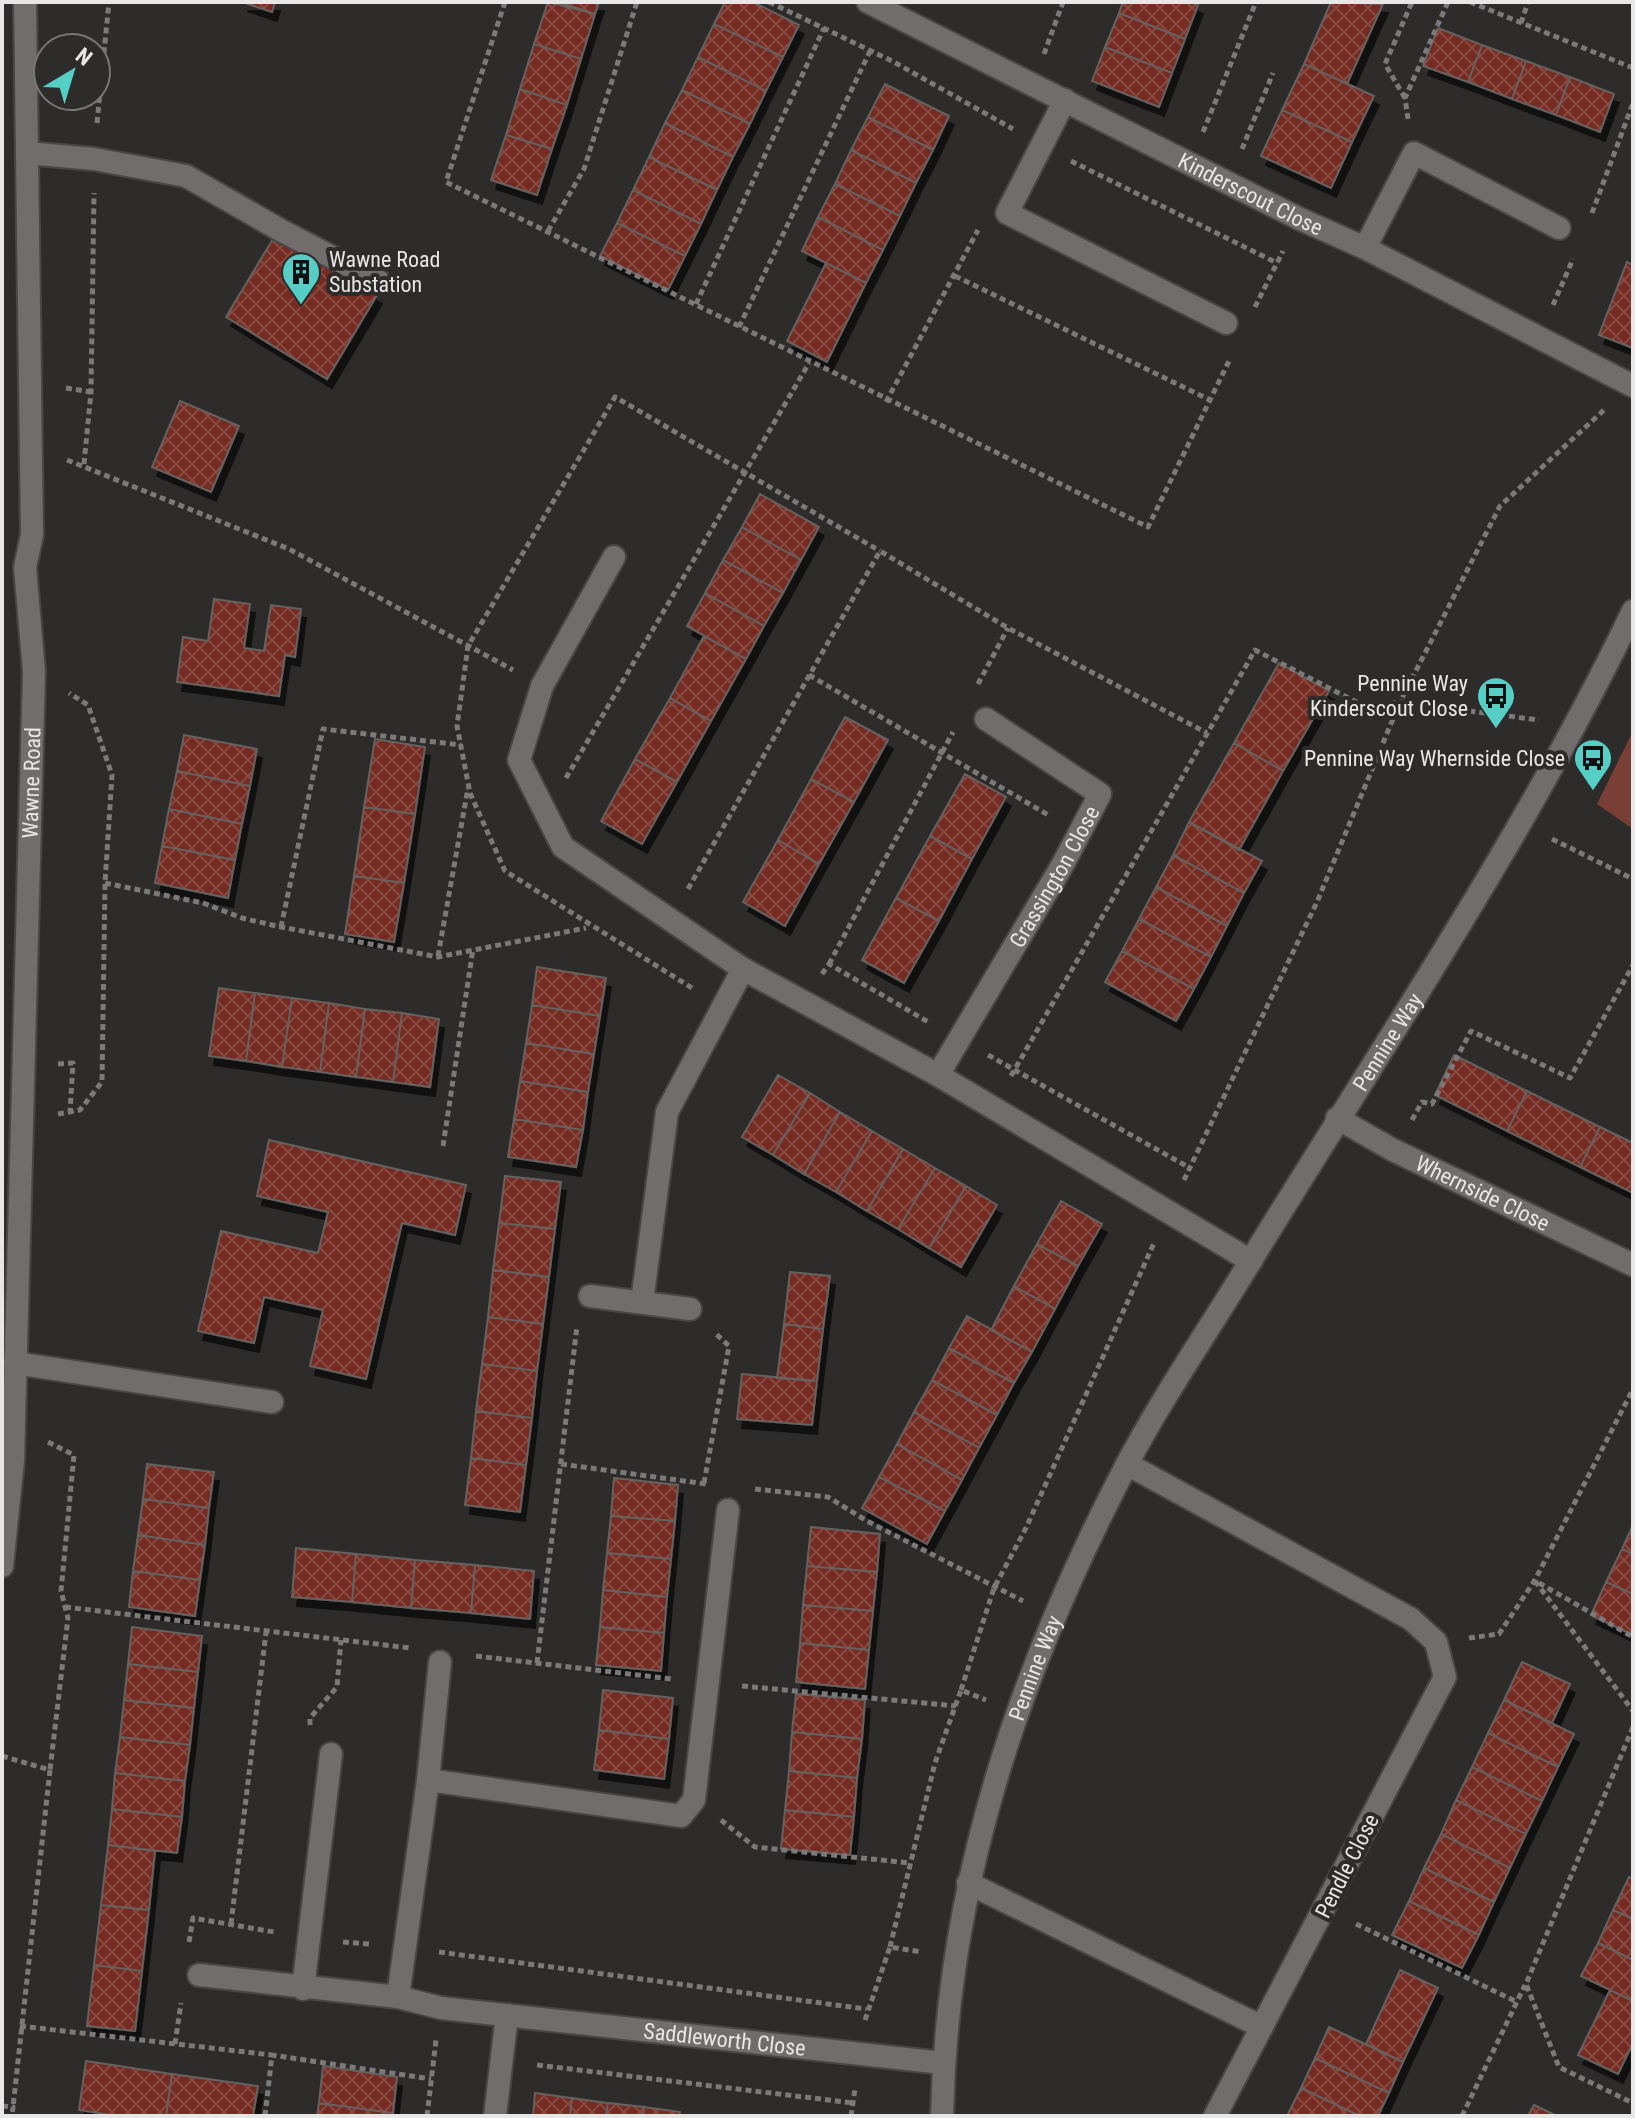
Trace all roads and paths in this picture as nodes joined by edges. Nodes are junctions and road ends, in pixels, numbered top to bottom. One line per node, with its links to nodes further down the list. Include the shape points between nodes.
1 (25, 2): 20 (street, Wawne Road)
2 (109, 2): 22 (path)
3 (505, 2): 28 (path, via 446,182)
4 (637, 2): 28 (path, via 584,169)
5 (868, 2): 17 (street, Kinderscout Close)
6 (1063, 2): 17 (path)
7 (1256, 2): 23 (path)
8 (1412, 2): 18 (path, via 1385,64)
9 (1448, 2): 18 (path)
10 (1470, 2): 12 (path)
11 (1528, 2): 12 (path)
12 (1521, 23): 15 (path)
13 (824, 28): 32 (path)
14 (870, 51): 35 (path)
15 (1633, 68)
16 (1273, 73): 24 (path)
17 (1033, 84): 19 (street, Kinderscout Close)
18 (1405, 98): 21 (path)
19 (1065, 100): 23 (street, Kinderscout Close); 34 (street, via 1007,213)
20 (27, 153): 22 (street); 41 (street, Wawne Road)
21 (1414, 153): 27 (street); 29 (street)
22 (94, 159): 31 (street, via 186,176); 42 (path, via 91,392)
23 (1189, 162): 24 (street, Kinderscout Close)
24 (1229, 181): 25 (street, Kinderscout Close)
25 (1300, 219): 29 (street, Kinderscout Close); 33 (path)
26 (983, 220): 30 (path)
27 (1559, 228)
28 (548, 231): 32 (path)
29 (1365, 248): 38 (street, Kinderscout Close)
30 (955, 276): 39 (path); 40 (path)
31 (380, 282)
32 (696, 304): 35 (path)
33 (1251, 317)
34 (1226, 323)
35 (739, 327): 37 (path)
36 (1237, 344): 39 (path)
37 (809, 363): 40 (path); 58 (path)
38 (1629, 384): 50 (path, via 1500,506)
39 (1210, 400): 40 (path, via 1148,527)
40 (886, 402)
41 (31, 451): 42 (path); 46 (street, Wawne Road, via 32,535 25,567)
42 (84, 464): 48 (path, via 289,549)
43 (614, 557): 48 (street)
44 (1633, 611): 52 (street, Pennine Way)
45 (1008, 628): 47 (path, via 880,551); 49 (path); 54 (path)
46 (34, 672): 62 (path, via 88,705 112,775); 74 (street, Wawne Road)
47 (809, 675): 56 (path); 63 (path)
48 (542, 686): 58 (street, via 519,760)
49 (971, 698)
50 (1400, 702): 52 (path); 54 (path, via 1366,707 1255,650); 77 (path, via 1317,902)
51 (986, 719): 60 (street, Grassington Close, via 1100,794)
52 (1576, 725): 59 (street, Pennine Way)
53 (956, 726): 56 (path)
54 (1207, 733): 72 (path)
55 (461, 745): 64 (path, via 323,729)
56 (942, 754): 60 (path); 68 (path)
57 (469, 783): 67 (path)
58 (546, 814): 63 (street, via 563,847)
59 (1518, 823): 61 (path); 73 (street, Pennine Way)
60 (1079, 833): 71 (street, Grassington Close)
61 (1633, 879)
62 (105, 883): 64 (path, via 203,903); 74 (path, via 102,1082 80,1110)
63 (670, 920): 70 (street)
64 (281, 927): 67 (path)
65 (586, 928): 66 (path)
66 (473, 949): 67 (path); 75 (path)
67 (438, 957)
68 (829, 964)
69 (1633, 965): 76 (path, via 1570,1078 1471,1031 1432,1104 1422,1102)
70 (743, 969): 71 (street); 81 (street, via 667,1112)
71 (938, 1075): 72 (street)
72 (994, 1108): 77 (street)
73 (1337, 1118): 76 (street, Whernside Close); 78 (street, Pennine Way)
74 (22, 1119): 83 (street, Wawne Road)
75 (443, 1146)
76 (1393, 1150): 79 (street, Whernside Close)
77 (1168, 1212): 78 (street); 95 (path)
78 (1251, 1261): 88 (street, Pennine Way)
79 (1633, 1265)
80 (590, 1296): 81 (street); 87 (path, via 577,1321)
81 (642, 1302): 82 (street)
82 (690, 1309): 89 (path, via 729,1346)
83 (15, 1363): 85 (street); 86 (street, Wawne Road)
84 (1633, 1389): 94 (path)
85 (272, 1402)
86 (13, 1424): 93 (street, Wawne Road); 96 (path, via 74,1455 61,1591)
87 (561, 1464): 89 (path); 104 (path)
88 (1127, 1464): 97 (street, Pennine Way); 101 (street, via 1411,1619)
89 (704, 1484): 90 (path)
90 (716, 1485)
91 (744, 1488): 95 (path, via 828,1497)
92 (728, 1510): 105 (street)
93 (2, 1566)
94 (1535, 1580): 99 (path); 101 (path, via 1499,1634); 108 (path)
95 (994, 1588): 97 (path); 106 (path)
96 (65, 1607): 98 (path); 113 (path)
97 (1053, 1614): 109 (street, Pennine Way)
98 (266, 1632): 100 (path); 120 (path)
99 (1633, 1637)
100 (341, 1640): 103 (path); 111 (path, via 337,1687 310,1718 309,1744)
101 (1436, 1642): 118 (street, Pendle Close, via 1445,1677)
102 (466, 1654): 104 (path)
103 (432, 1656): 114 (street)
104 (537, 1663): 105 (path)
105 (707, 1683): 107 (path); 115 (street)
106 (961, 1690): 107 (path); 109 (path)
107 (956, 1706): 116 (path, via 935,1763)
108 (1633, 1711)
109 (1015, 1712): 117 (street, Pennine Way)
110 (1633, 1727): 126 (path)
111 (331, 1754): 121 (street)
112 (2, 1756): 113 (path)
113 (50, 1770): 133 (path)
114 (428, 1780): 115 (street, via 681,1816); 122 (street)
115 (694, 1800): 116 (path, via 755,1847)
116 (910, 1863): 123 (path)
117 (968, 1883): 124 (street, Pennine Way); 134 (street)
118 (1324, 1909): 129 (path); 134 (street, Pendle Close)
119 (193, 1918): 120 (path)
120 (231, 1924): 121 (path)
121 (309, 1939): 122 (path); 127 (street)
122 (405, 1947): 128 (street); 131 (path)
123 (890, 1947): 124 (path); 131 (path)
124 (956, 1957): 138 (street, Pennine Way)
125 (199, 1975): 127 (street, Saddleworth Close)
126 (1526, 1984): 129 (path); 141 (path, via 1559,2067)
127 (303, 1989): 128 (street, Saddleworth Close)
128 (398, 1997): 130 (street, Saddleworth Close)
129 (1517, 2002): 150 (path)
130 (441, 2008): 132 (street, Saddleworth Close); 139 (path)
131 (866, 2009): 135 (path)
132 (507, 2015): 135 (street, Saddleworth Close); 137 (street)
133 (20, 2026): 136 (path); 143 (path)
134 (1262, 2027): 149 (street, Pendle Close)
135 (862, 2052): 138 (street, Saddleworth Close)
136 (272, 2055): 139 (path); 145 (path)
137 (501, 2062): 140 (path); 147 (street)
138 (943, 2063): 148 (street, Pennine Way)
139 (431, 2079): 146 (path)
140 (854, 2103)
141 (1633, 2103)
142 (2, 2106): 143 (path)
143 (13, 2107): 144 (path)
144 (12, 2116)
145 (265, 2116)
146 (427, 2116)
147 (495, 2116)
148 (942, 2116)
149 (1215, 2116)
150 (1462, 2116)

